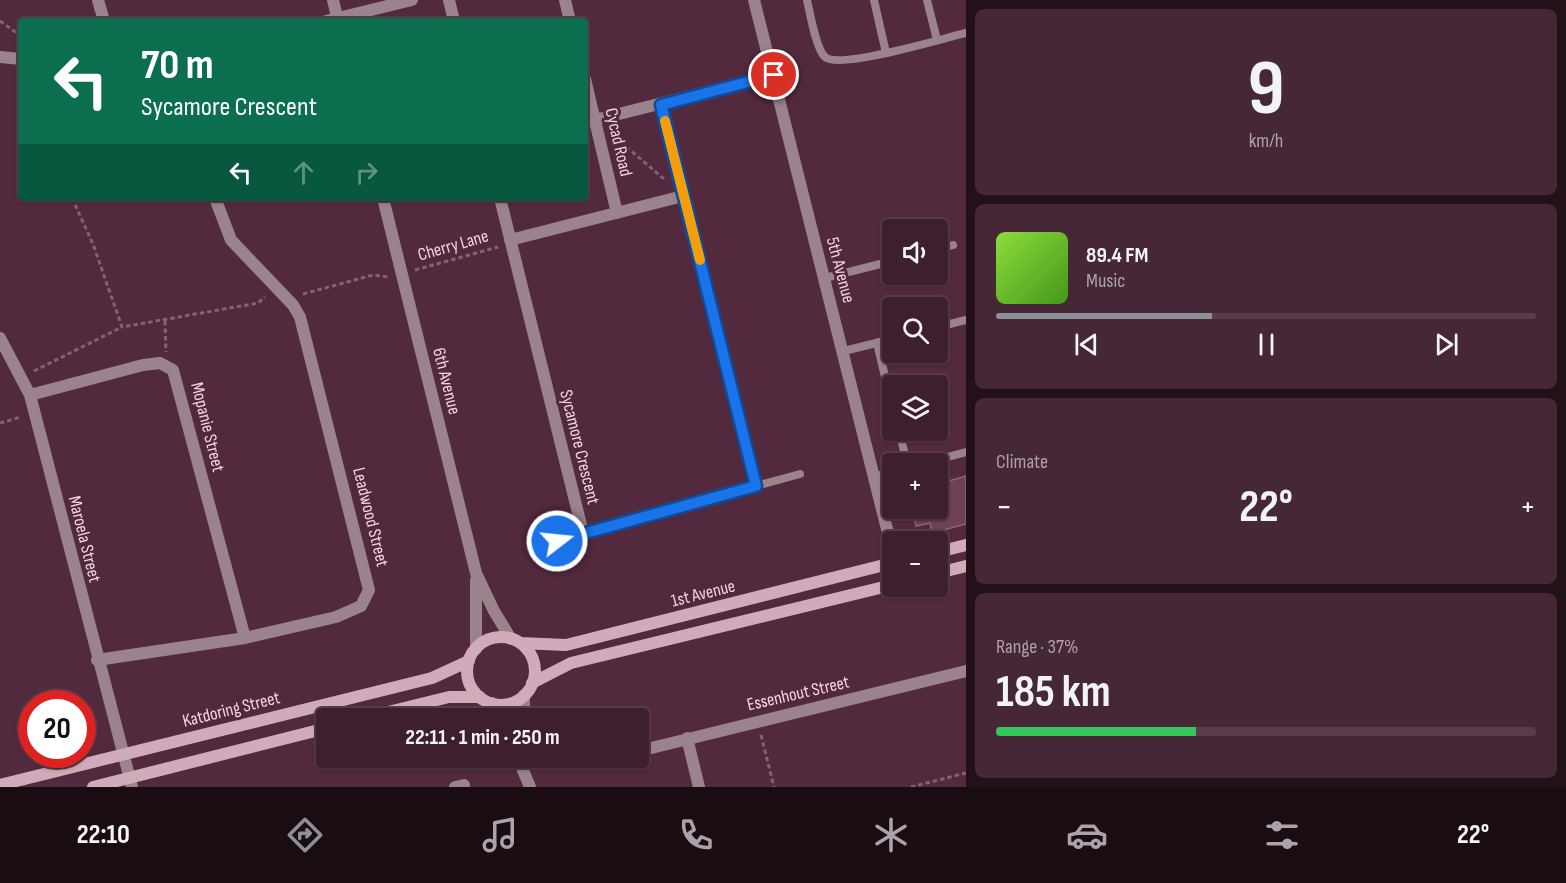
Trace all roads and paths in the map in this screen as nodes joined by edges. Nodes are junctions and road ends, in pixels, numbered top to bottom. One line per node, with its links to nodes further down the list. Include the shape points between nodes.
1 (98, 0): 10 (street)
2 (333, 0): 11 (street)
3 (412, 0): 12 (street)
4 (449, 0): 13 (street)
5 (565, 0): 14 (street)
6 (754, 0): 22 (street, 5th Avenue)
7 (807, 0): 19 (lane, via 819,48 826,58 846,62)
8 (874, 0): 19 (lane)
9 (927, 0): 18 (lane)
10 (103, 18)
11 (334, 18)
12 (342, 18)
13 (453, 18)
14 (569, 18)
15 (0, 21): 17 (path)
16 (966, 33): 18 (lane)
17 (18, 34)
18 (937, 40): 19 (lane)
19 (886, 53)
20 (0, 57): 21 (street)
21 (18, 59)
22 (774, 75): 24 (street); 38 (street, 5th Avenue)
23 (588, 91): 25 (street, Cycad Road)
24 (661, 105): 25 (street); 26 (street)
25 (595, 120): 26 (path); 31 (street, Cycad Road)
26 (683, 196): 31 (street); 60 (street)
27 (73, 201): 44 (path)
28 (216, 201): 39 (street, Leadwood Street, via 231,240)
29 (384, 201): 69 (street, 6th Avenue)
30 (500, 201): 32 (street, Sycamore Crescent)
31 (617, 213): 32 (street)
32 (506, 243): 36 (path, Cherry Lane); 62 (street, Sycamore Crescent)
33 (953, 245): 34 (lane)
34 (948, 246)
35 (882, 264): 38 (lane)
36 (412, 270)
37 (389, 277): 40 (path, via 373,276)
38 (825, 278): 48 (street, 5th Avenue)
39 (276, 287): 42 (path, via 258,303); 71 (street, Leadwood Street, via 293,305 306,334 369,590 354,611)
40 (297, 295)
41 (966, 320): 43 (lane)
42 (165, 321): 44 (path); 49 (path)
43 (948, 324)
44 (122, 327): 51 (path)
45 (0, 338): 51 (street, Maroela Street)
46 (882, 342): 47 (lane)
47 (877, 343): 48 (lane); 50 (lane)
48 (844, 351): 59 (street, 5th Avenue)
49 (164, 364): 52 (street, via 143,365); 71 (street, Mopanie Street, via 176,375)
50 (885, 375)
51 (22, 377): 52 (street, Maroela Street)
52 (30, 395): 74 (street, Maroela Street)
53 (23, 416): 54 (path)
54 (0, 423)
55 (966, 452): 56 (lane)
56 (948, 457)
57 (800, 474): 60 (lane)
58 (882, 474): 59 (lane)
59 (874, 477): 61 (street, 5th Avenue)
60 (756, 486): 62 (street, Sycamore Crescent)
61 (888, 531)
62 (583, 533): 63 (lane)
63 (557, 541)
64 (966, 545): 65 (street)
65 (948, 550)
66 (882, 566): 72 (street, 1st Avenue, via 566,645)
67 (966, 566): 68 (street)
68 (948, 570)
69 (476, 573): 72 (street, 6th Avenue, via 494,611); 73 (street, 6th Avenue)
70 (882, 587): 77 (street, 1st Avenue, via 571,663)
71 (244, 638): 74 (street, Leadwood Street)
72 (516, 641): 73 (street, via 492,638); 77 (street, via 528,650 534,663)
73 (476, 649): 75 (street)
74 (97, 660): 88 (street, Maroela Street)
75 (469, 662): 79 (street, via 469,681); 88 (street, Katdoring Street, via 432,678)
76 (966, 671): 84 (street, Essenhout Street)
77 (532, 683): 78 (street)
78 (524, 695): 80 (street, via 507,704); 83 (street)
79 (480, 697): 80 (street); 81 (street, via 449,698)
80 (492, 703): 82 (street)
81 (406, 708)
82 (495, 708)
83 (524, 708)
84 (758, 722): 86 (street, Essenhout Street); 96 (path)
85 (316, 731): 91 (street)
86 (687, 738): 87 (street, Essenhout Street); 95 (street)
87 (649, 748)
88 (122, 755): 91 (street, Maroela Street); 93 (street, Katdoring Street)
89 (523, 768): 92 (street)
90 (966, 773): 97 (path)
91 (130, 782): 94 (street)
92 (529, 782)
93 (0, 785)
94 (93, 787)
95 (699, 787)
96 (774, 787)
97 (911, 787)

